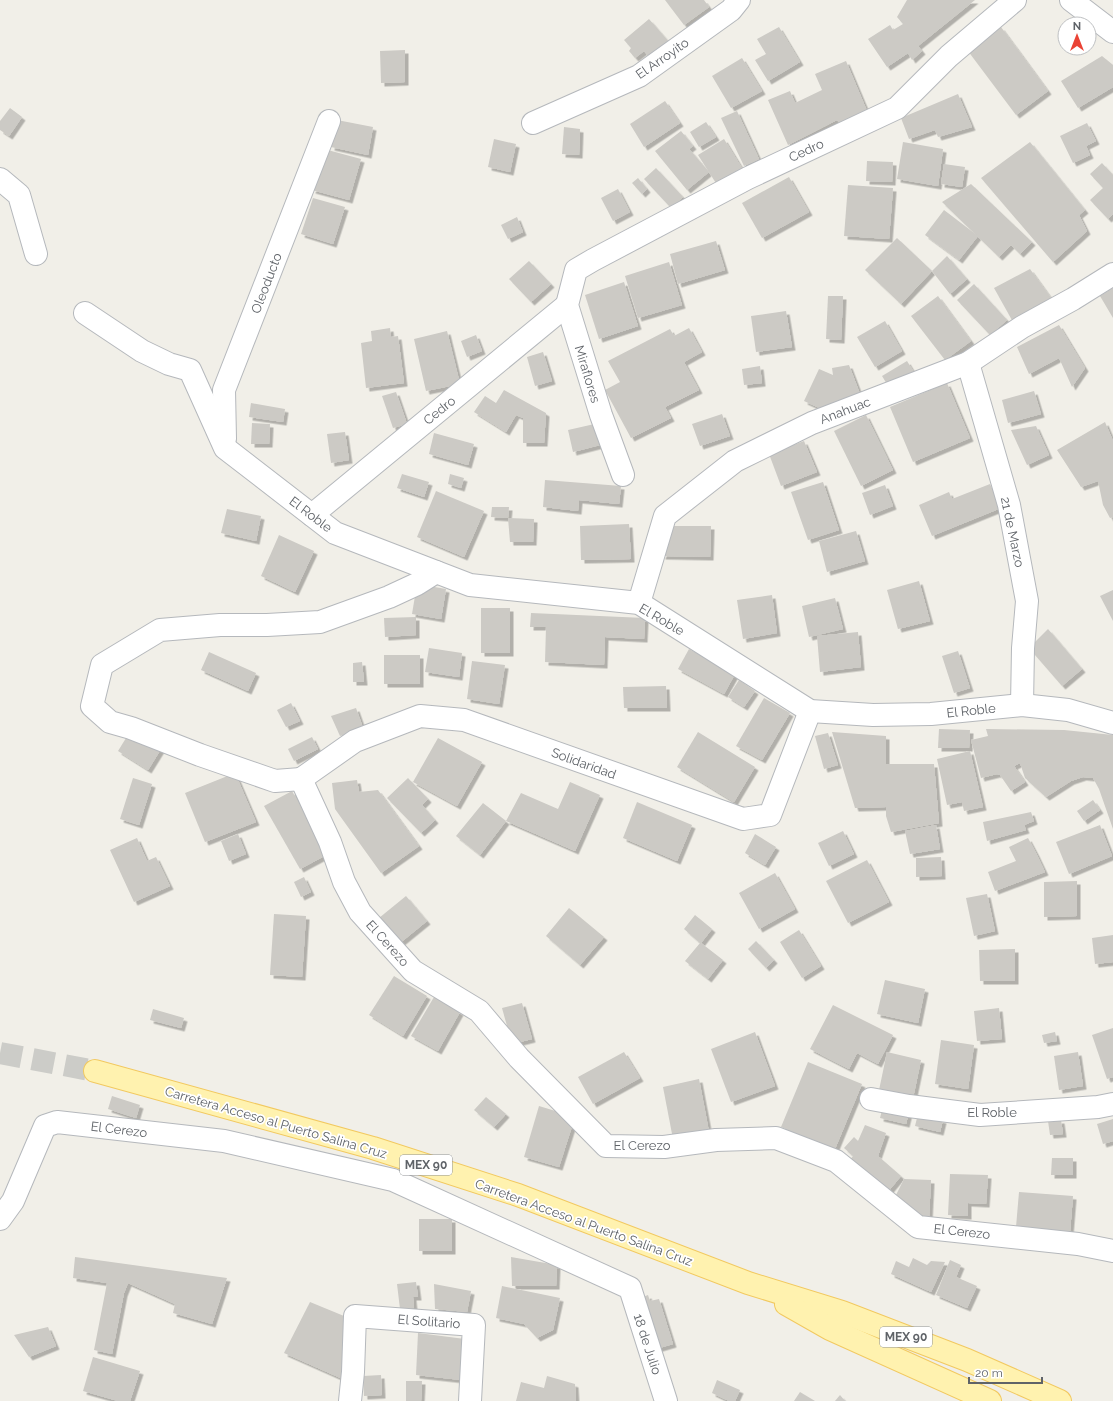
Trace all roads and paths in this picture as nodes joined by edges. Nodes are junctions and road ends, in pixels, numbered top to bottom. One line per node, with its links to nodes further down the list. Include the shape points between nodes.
1 (739, 0): 6 (street, El Arroyito, via 731,10 639,76)
2 (1015, 0): 10 (street, Cedro, via 949,56 897,108 748,178 576,270)
3 (1071, 0): 4 (street)
4 (1113, 32)
5 (329, 121): 13 (street, Oleoducto, via 224,390)
6 (533, 123)
7 (0, 179): 8 (street, via 19,195)
8 (36, 254)
9 (1113, 274): 12 (street, Anahuac, via 1022,327)
10 (567, 305): 14 (street, Miraflores); 15 (street, Cedro)
11 (85, 313): 13 (street, via 142,352 190,370)
12 (968, 363): 17 (street, Anahuac, via 812,423 736,461 665,516); 18 (street, 21 de Marzo, via 1009,505 1027,601)
13 (225, 448): 15 (street, El Roble)
14 (623, 476)
15 (312, 515): 16 (street, El Roble, via 335,533)
16 (436, 572): 17 (street, El Roble, via 470,585); 21 (street, via 389,597 320,622 160,630 102,665 92,706 110,722 275,780)
17 (639, 604): 19 (street, El Roble)
18 (1022, 705): 19 (street, El Roble, via 931,714 872,715); 20 (street, El Roble, via 1068,710)
19 (810, 711): 21 (street, Solidaridad, via 770,815 743,819 464,720 420,716 355,741)
20 (1113, 723)
21 (301, 779): 26 (street, El Cerezo, via 330,842 344,882 360,912 412,971 480,1011 519,1058 606,1146 664,1147 716,1140 776,1138 836,1161 918,1226 1078,1244)
22 (95, 1071): 27 (main road, Carretera Acceso al Puerto Salina Cruz / MEX 90, via 373,1148 518,1195)
23 (871, 1099): 24 (street, El Roble, via 980,1115)
24 (1113, 1104)
25 (0, 1219): 28 (street, El Cerezo, via 13,1201 45,1126 57,1122 224,1141 393,1180)
26 (1113, 1251)
27 (748, 1283): 32 (main road, Carretera Acceso al Puerto Salina Cruz / MEX 90, via 830,1329); 33 (main road, Carretera Acceso al Puerto Salina Cruz / MEX 90, via 842,1312 967,1360)
28 (630, 1288): 31 (street, 18 de Julio)
29 (350, 1401): 30 (street, El Solitario, via 355,1316 474,1325)
30 (470, 1401)
31 (666, 1401)
32 (990, 1401)
33 (1060, 1401)

